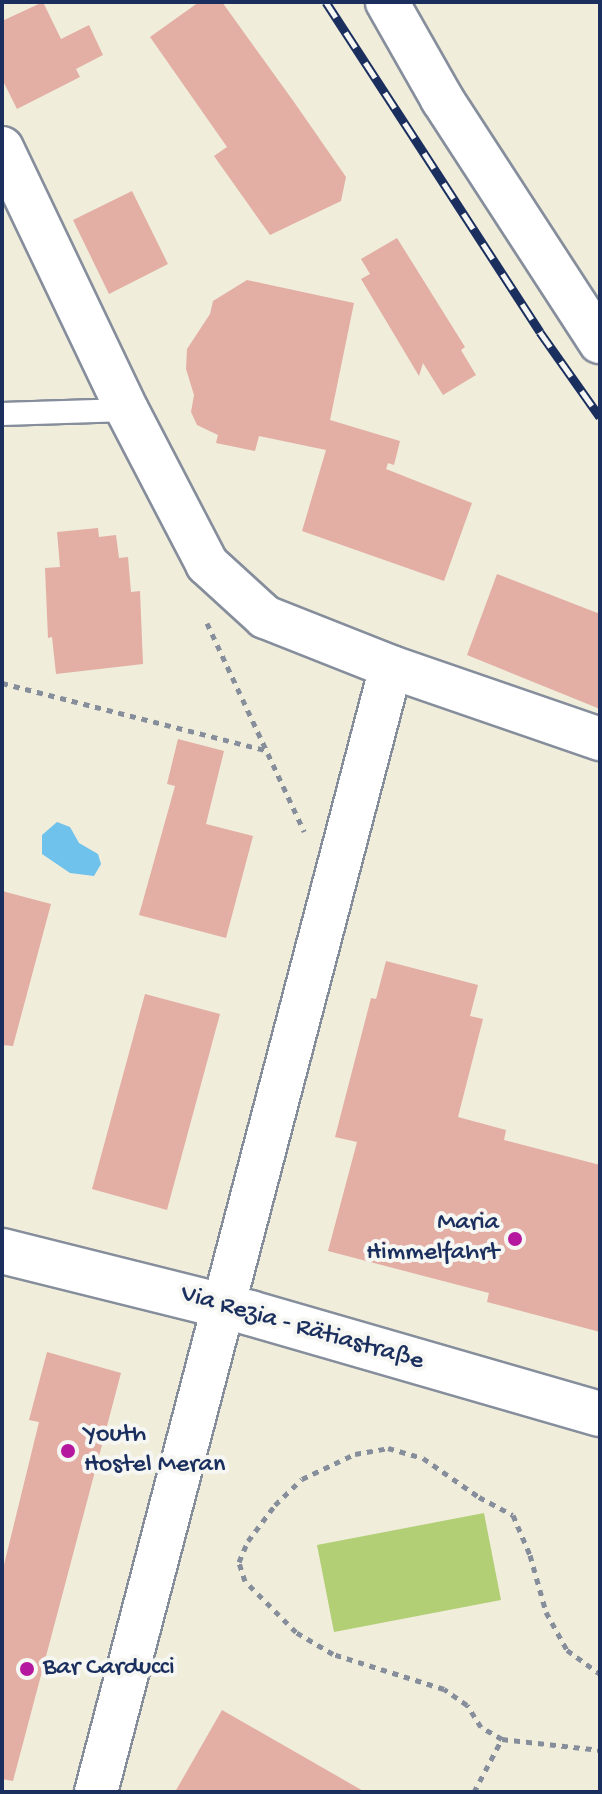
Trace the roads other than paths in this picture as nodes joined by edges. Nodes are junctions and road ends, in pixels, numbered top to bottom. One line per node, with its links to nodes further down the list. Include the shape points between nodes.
1 (387, 2): 3 (street, via 442,99)
2 (2, 148): 4 (street)
3 (600, 342)
4 (127, 410): 5 (lane); 6 (street, via 207,564 265,617)
5 (2, 414)
6 (391, 667): 7 (street); 9 (street)
7 (600, 739)
8 (2, 1251): 9 (street, Via Rezia - Rätiastraße)
9 (223, 1305): 10 (street, Via Rezia - Rätiastraße); 11 (street)
10 (600, 1414)
11 (96, 1792)

